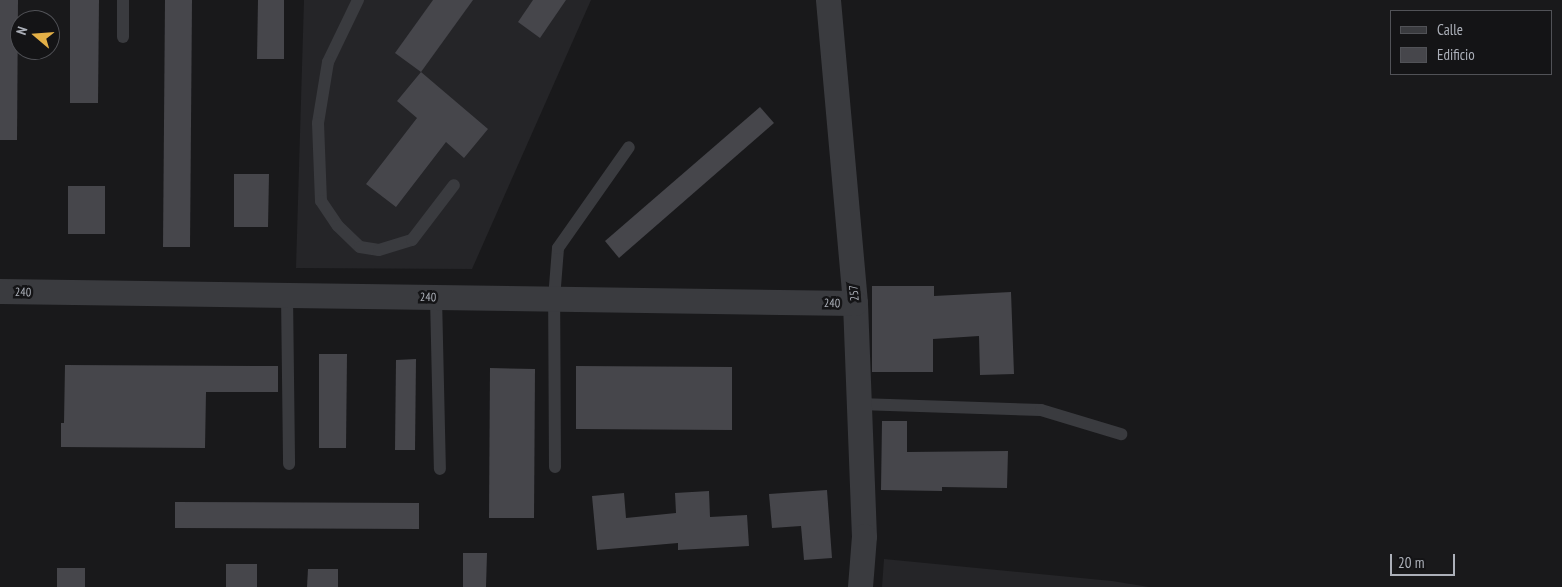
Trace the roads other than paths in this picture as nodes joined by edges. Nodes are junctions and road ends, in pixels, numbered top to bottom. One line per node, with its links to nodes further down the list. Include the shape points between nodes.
1 (123, 0): 4 (lane)
2 (358, 0): 6 (lane, via 328,62 318,123 321,201 338,226 360,247 379,250 412,240)
3 (828, 0): 11 (street, 257)
4 (123, 37)
5 (629, 147): 10 (lane, via 558,248)
6 (454, 185)
7 (0, 292): 8 (street, 240)
8 (287, 295): 9 (street, 240); 14 (lane)
9 (436, 297): 10 (street, 240); 16 (lane)
10 (554, 299): 11 (street, 240); 15 (lane)
11 (855, 303): 12 (street, 257)
12 (859, 404): 13 (lane, via 1041,410); 17 (street, 257, via 864,536)
13 (1121, 434)
14 (290, 464)
15 (554, 467)
16 (440, 469)
17 (860, 587)

